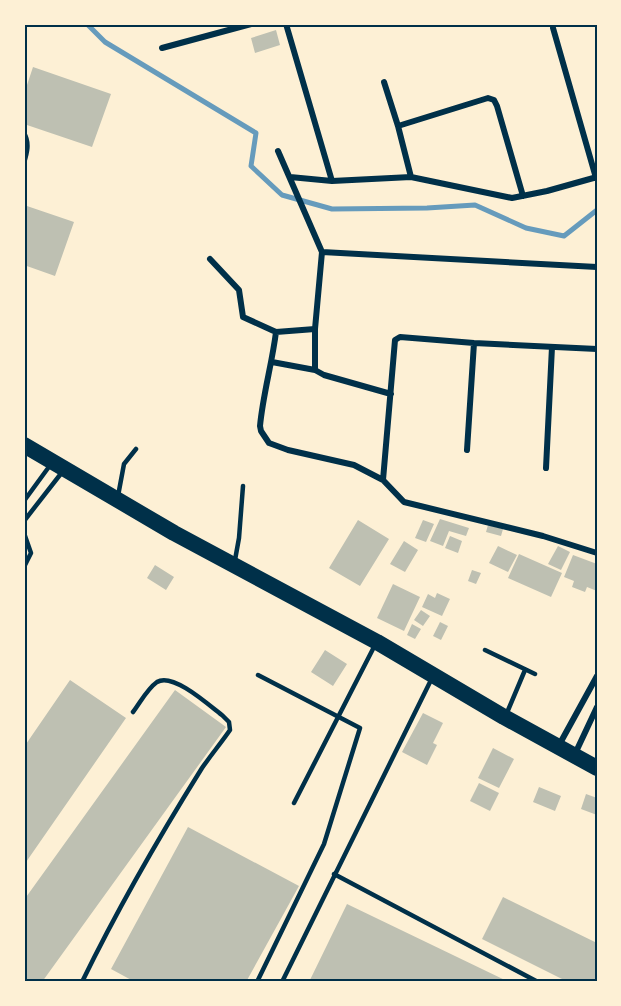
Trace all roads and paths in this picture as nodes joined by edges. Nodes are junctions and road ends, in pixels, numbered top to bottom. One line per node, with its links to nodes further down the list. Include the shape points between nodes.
1 (251, 24): 4 (street)
2 (286, 24): 13 (street)
3 (553, 28): 12 (street)
4 (162, 48)
5 (384, 82): 6 (street)
6 (398, 126): 11 (street); 14 (street, via 480,99 494,100)
7 (24, 134): 9 (lane, via 28,151)
8 (278, 151): 10 (street)
9 (24, 163)
10 (291, 177): 13 (street); 15 (street)
11 (411, 177): 13 (street); 14 (street, via 512,198)
12 (596, 178): 14 (street)
13 (332, 182)
14 (523, 196)
15 (322, 252): 17 (street); 18 (street)
16 (210, 259): 19 (street, via 239,290 243,317)
17 (597, 267)
18 (315, 329): 19 (street); 24 (street)
19 (276, 332): 23 (street)
20 (474, 343): 21 (street); 25 (street, via 400,337 395,340); 28 (street)
21 (552, 347): 22 (street); 30 (street)
22 (597, 349)
23 (272, 362): 24 (street); 31 (street, via 260,426 269,443 354,465)
24 (315, 370): 25 (street)
25 (390, 394): 31 (street)
26 (24, 445): 29 (highway)
27 (136, 449): 33 (lane, via 124,464)
28 (467, 450)
29 (58, 465): 33 (highway); 34 (lane); 35 (lane)
30 (546, 468)
31 (383, 480): 37 (street, via 404,502)
32 (243, 486): 38 (lane)
33 (117, 499): 38 (highway)
34 (24, 501)
35 (24, 521)
36 (24, 533): 39 (lane, via 31,553)
37 (597, 552)
38 (234, 566): 40 (highway)
39 (24, 567)
40 (377, 642): 43 (highway); 49 (lane)
41 (485, 651): 42 (lane)
42 (525, 670): 44 (lane); 50 (lane)
43 (434, 674): 50 (highway); 55 (lane)
44 (535, 674)
45 (258, 675): 49 (lane)
46 (597, 676): 51 (street)
47 (597, 707): 52 (street)
48 (133, 712): 56 (lane, via 158,682 169,680 223,716 230,730 156,845)
49 (338, 717): 54 (lane); 57 (lane, via 360,728 324,844)
50 (504, 717): 51 (highway)
51 (558, 747): 52 (highway)
52 (574, 756): 53 (highway)
53 (597, 768)
54 (294, 803)
55 (334, 874): 58 (lane); 59 (lane)
56 (82, 982)
57 (257, 982)
58 (282, 982)
59 (538, 982)

